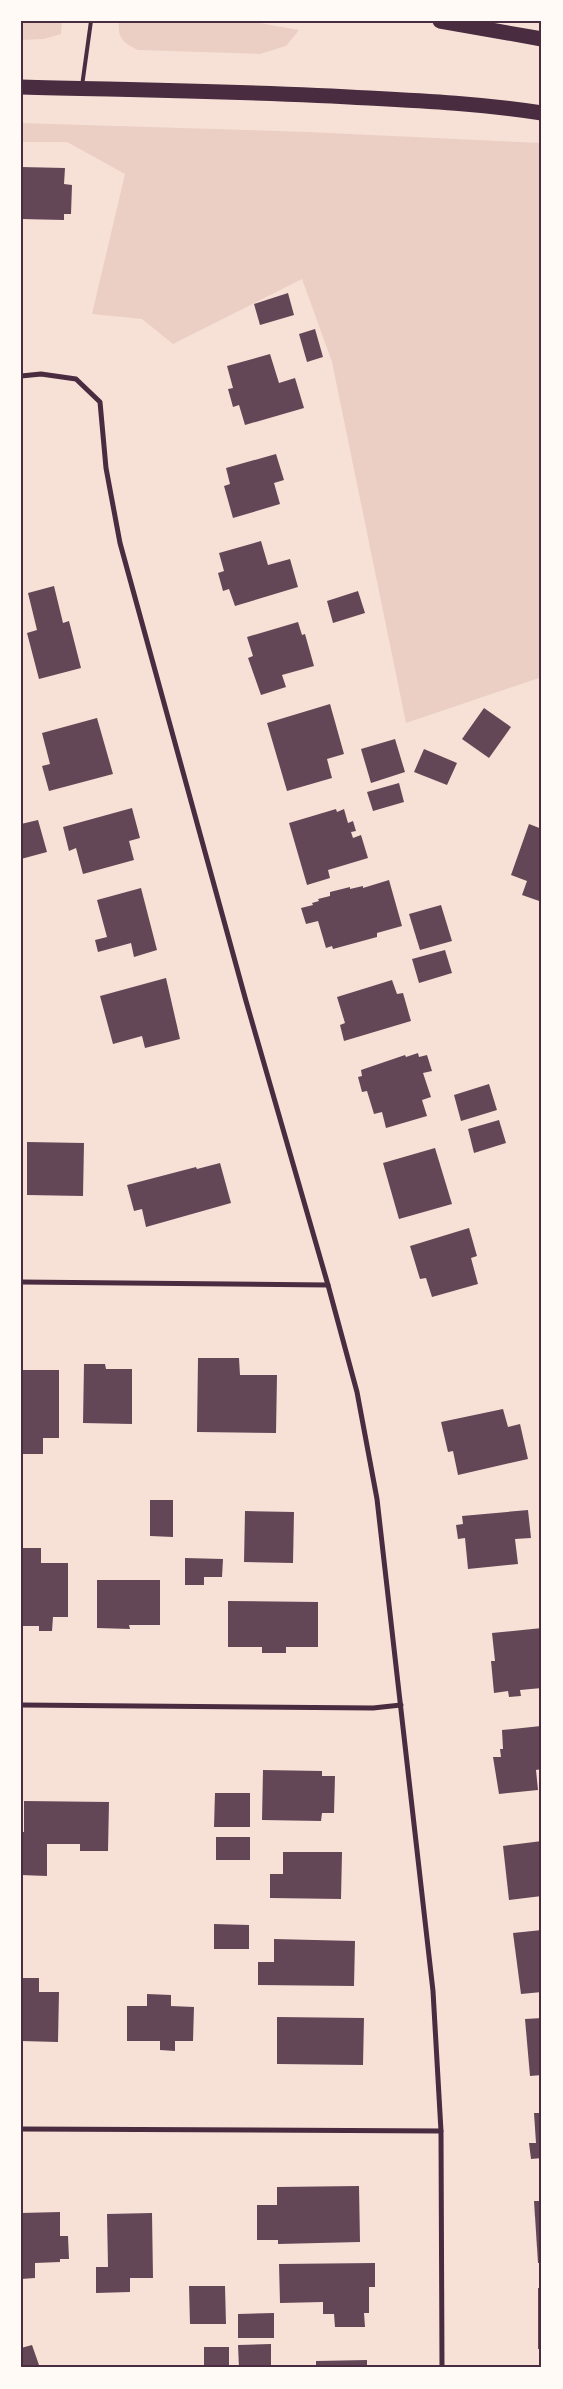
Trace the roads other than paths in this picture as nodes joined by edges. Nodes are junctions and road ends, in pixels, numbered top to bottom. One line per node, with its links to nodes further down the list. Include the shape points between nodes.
1 (91, 21): 5 (lane)
2 (440, 21): 3 (highway)
3 (542, 39)
4 (21, 87): 5 (highway)
5 (82, 88): 6 (highway, via 435,101)
6 (542, 113)
7 (21, 376): 9 (street, via 41,374 76,379 100,402 106,468 120,543)
8 (21, 1282): 9 (street)
9 (328, 1285): 11 (street, via 357,1392 378,1500)
10 (21, 1705): 11 (street, via 373,1708)
11 (401, 1705): 13 (street, via 433,1991)
12 (21, 2129): 13 (street)
13 (441, 2131): 14 (street)
14 (442, 2368)

